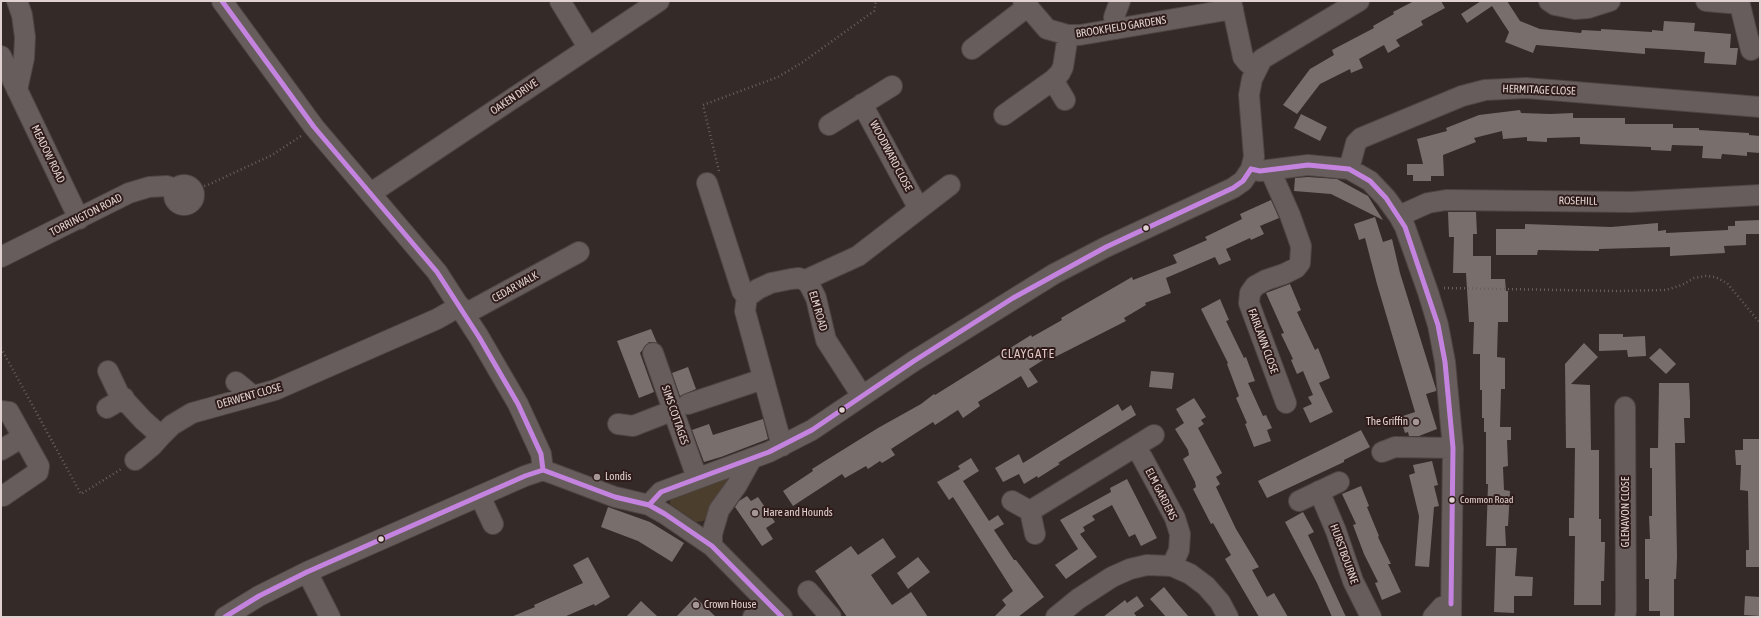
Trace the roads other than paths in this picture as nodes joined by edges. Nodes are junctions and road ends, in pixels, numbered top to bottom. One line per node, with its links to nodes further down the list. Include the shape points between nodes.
1 (17, 1): 22 (street, via 25,38)
2 (222, 1): 33 (street, via 314,126)
3 (560, 1): 15 (street)
4 (659, 1): 15 (street, OAKEN DRIVE)
5 (1120, 1): 13 (street, via 1114,17)
6 (1359, 1): 19 (street, via 1274,50 1262,59)
7 (1549, 1): 8 (street, via 1574,9 1588,8)
8 (1610, 1)
9 (1706, 1): 10 (street)
10 (1739, 2): 17 (street)
11 (1025, 4): 14 (street, BROOKFIELD GARDENS, via 1047,29); 16 (street)
12 (1232, 5): 13 (street, BROOKFIELD GARDENS); 19 (street, via 1243,57)
13 (1116, 29): 14 (street, BROOKFIELD GARDENS)
14 (1068, 35): 20 (street, via 1063,67)
15 (588, 47): 33 (street, OAKEN DRIVE)
16 (972, 49)
17 (1751, 50)
18 (1, 56): 22 (street, MEADOW ROAD)
19 (1256, 69): 28 (street, via 1249,95 1254,157)
20 (1053, 80): 23 (street); 26 (street)
21 (892, 86): 24 (street)
22 (17, 90): 37 (street, MEADOW ROAD)
23 (1065, 100)
24 (862, 104): 27 (street); 35 (street, WOODWARD CLOSE)
25 (1760, 107): 29 (street, HERMITAGE CLOSE, via 1526,88 1485,90 1462,96 1361,138 1353,150)
26 (1004, 115)
27 (829, 125)
28 (1260, 169): 29 (street, via 1308,165); 48 (street, via 1233,188 1054,274); 49 (street, FAIRLAWN CLOSE, via 1290,215 1301,246 1300,263 1296,268 1255,286 1250,293 1249,303)
29 (1349, 169): 36 (street, via 1370,181)
30 (713, 180): 41 (street, via 739,284)
31 (950, 185): 35 (street)
32 (184, 189): 37 (street, TORRINGTON ROAD, via 167,186 149,187 129,193)
33 (371, 193): 42 (street, via 424,255)
34 (1760, 195): 36 (street, ROSEHILL, via 1631,202 1446,200 1414,208)
35 (919, 209): 40 (street, via 858,256)
36 (1399, 216): 59 (street, via 1438,325 1445,362)
37 (79, 219): 38 (street, TORRINGTON ROAD)
38 (1, 257)
39 (572, 262): 42 (street, CEDAR WALK)
40 (806, 281): 41 (street, ELM ROAD, via 799,278 771,283); 48 (street, ELM ROAD, via 816,298 826,340)
41 (747, 297): 45 (street, via 745,311)
42 (463, 310): 47 (street, DERWENT CLOSE, via 275,390); 64 (street, via 527,422 541,454)
43 (653, 353): 50 (street, SIMS COTTAGES)
44 (108, 371): 55 (street, via 119,394 115,403)
45 (763, 379): 50 (street); 57 (street)
46 (236, 382): 47 (street)
47 (253, 396): 55 (street, DERWENT CLOSE, via 192,412)
48 (862, 396): 57 (street, via 812,430)
49 (1286, 403)
50 (681, 407): 53 (street, via 633,426); 65 (street, SIMS COTTAGES)
51 (1625, 407): 91 (street, GLENAVON CLOSE)
52 (1, 411): 56 (street, via 9,412)
53 (618, 424)
54 (1154, 435): 58 (street)
55 (161, 436): 63 (street, DERWENT CLOSE)
56 (22, 437): 60 (street); 68 (street, via 39,466 38,472 3,496)
57 (782, 446): 62 (street)
58 (1136, 446): 73 (street); 77 (street, ELM GARDENS, via 1175,518 1180,534 1179,550)
59 (1453, 448): 61 (street, via 1395,447); 81 (street)
60 (1, 450)
61 (1382, 452)
62 (752, 458): 65 (street); 76 (street, via 719,510 712,534)
63 (135, 460)
64 (543, 470): 69 (street); 72 (street, via 615,497)
65 (697, 478): 72 (street, via 661,492)
66 (1339, 482): 67 (street)
67 (1319, 491): 70 (street); 89 (street, HURSTBOURNE, via 1353,581)
68 (1, 494)
69 (480, 496): 74 (street); 78 (street)
70 (1299, 500)
71 (1012, 501): 73 (street)
72 (649, 505): 76 (street)
73 (1030, 512): 75 (street)
74 (493, 524)
75 (1036, 534)
76 (712, 546): 80 (street)
77 (1172, 566): 87 (street, via 1148,565 1118,574); 88 (street, via 1190,574 1206,586 1220,602)
78 (307, 572): 82 (street, via 265,592); 83 (street)
79 (808, 591): 86 (street)
80 (767, 603): 84 (street); 85 (street)
81 (1451, 610): 90 (street, via 1442,607)
82 (225, 617)
83 (330, 617)
84 (753, 617)
85 (782, 617)
86 (831, 617)
87 (1056, 617)
88 (1228, 617)
89 (1371, 617)
90 (1433, 617)
91 (1625, 617)

